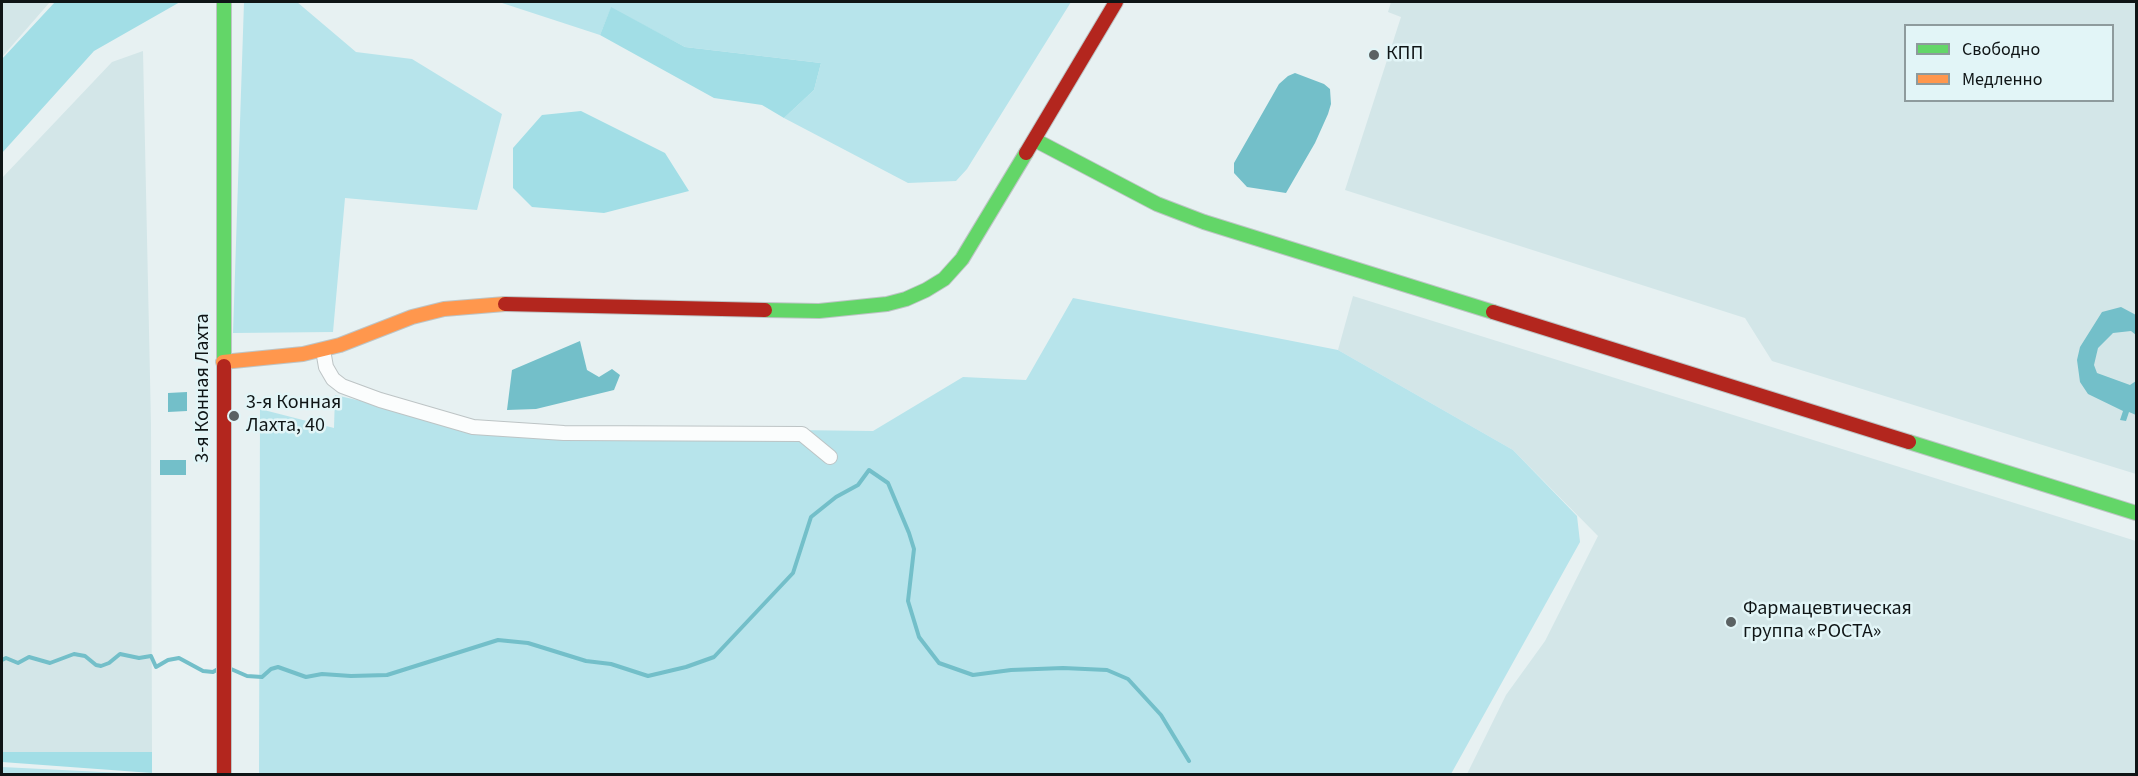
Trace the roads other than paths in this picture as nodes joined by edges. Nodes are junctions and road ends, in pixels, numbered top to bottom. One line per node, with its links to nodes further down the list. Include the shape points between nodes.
1 (224, 2): 5 (street, 3-я Конная Лахта)
2 (1116, 2): 3 (street)
3 (1035, 140): 4 (street, via 962,259 944,279 906,299 819,311 490,304 412,317); 7 (street, via 1157,204 1204,222)
4 (323, 350): 5 (street); 6 (street, via 326,367 342,386 473,428 564,433 802,434)
5 (223, 362): 8 (street, 3-я Конная Лахта)
6 (830, 457)
7 (2136, 513)
8 (224, 774)

